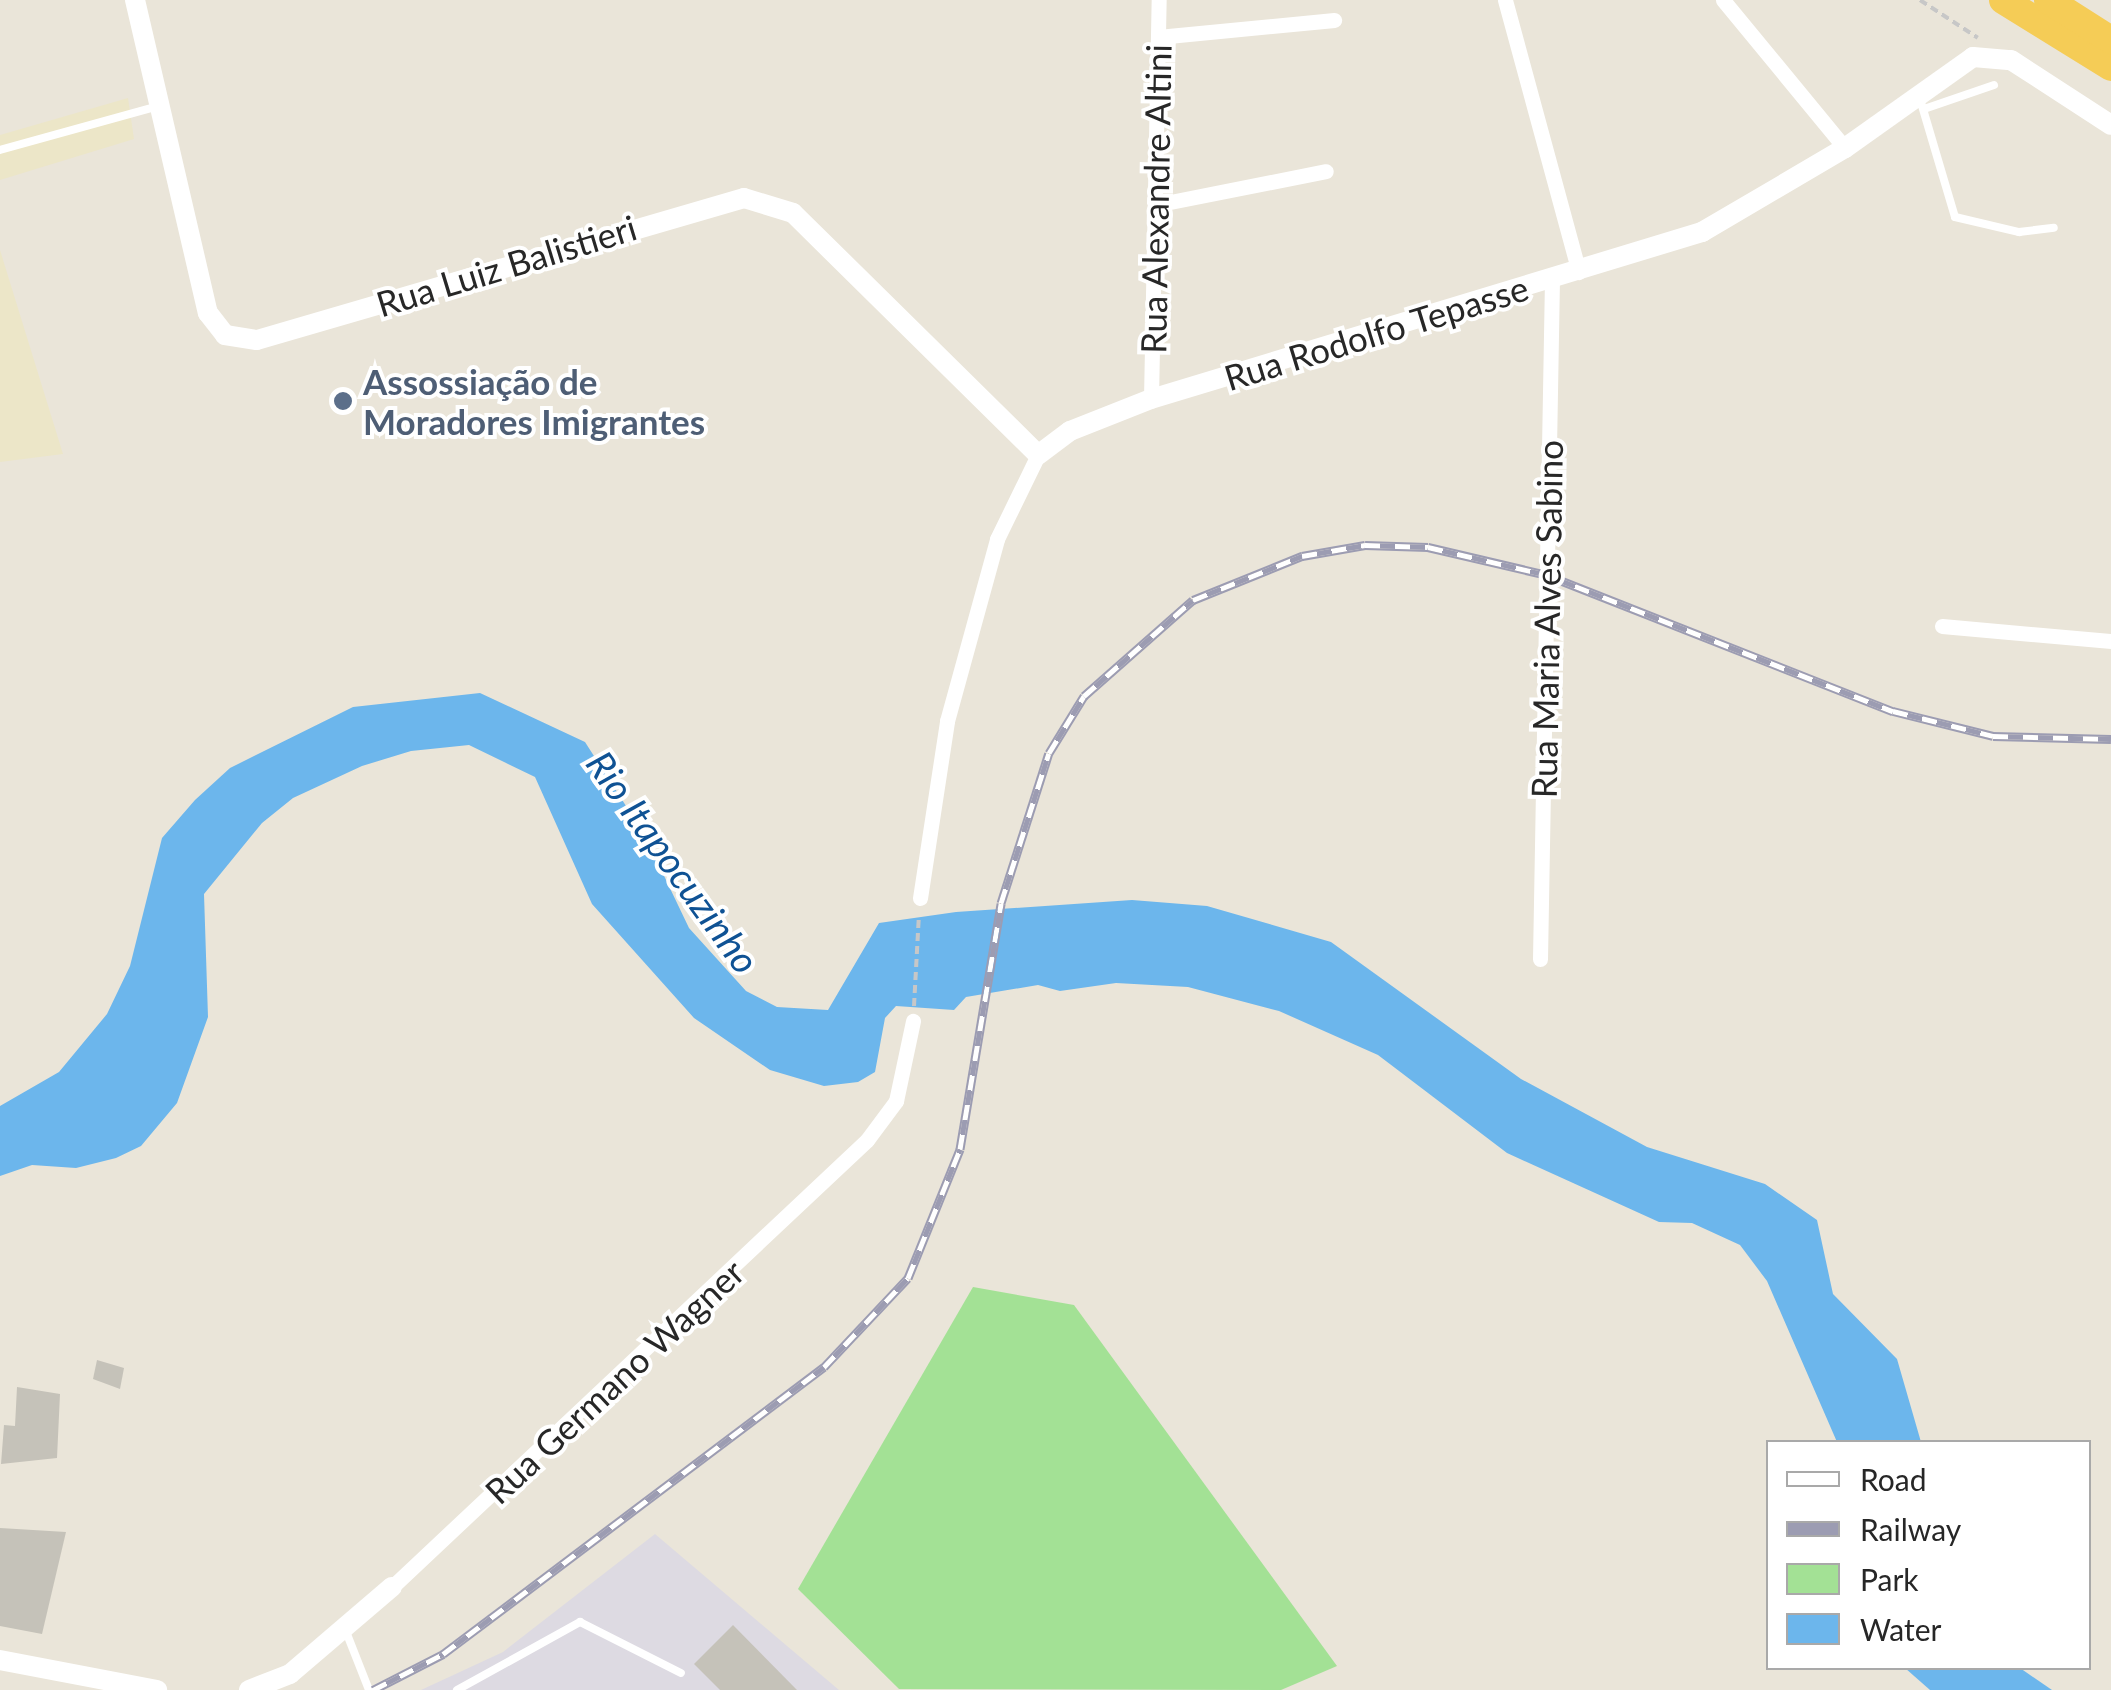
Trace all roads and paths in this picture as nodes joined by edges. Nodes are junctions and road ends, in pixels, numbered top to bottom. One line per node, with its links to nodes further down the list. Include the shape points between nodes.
1 (135, 0): 15 (street, Rua Luiz Balistieri)
2 (1159, 0): 9 (street, Rua Alexandre Altini)
3 (1505, 0): 22 (street)
4 (1724, 0): 17 (street)
5 (1920, 0): 11 (path, via 1960,20)
6 (2003, 0): 12 (highway)
7 (2048, 0): 10 (highway)
8 (1334, 20): 9 (street)
9 (1158, 37): 20 (street, Rua Alexandre Altini)
10 (2111, 40)
11 (1993, 53): 14 (street, Rua Rodolfo Tepasse, via 1973,57); 16 (street)
12 (2111, 67)
13 (1994, 85): 14 (lane)
14 (1921, 102): 17 (street, Rua Rodolfo Tepasse); 21 (lane, via 1955,217 2004,230)
15 (160, 106): 18 (lane); 25 (street, Rua Luiz Balistieri, via 208,313 225,336 257,340 744,198 793,214)
16 (2111, 125)
17 (1845, 148): 22 (street, Rua Rodolfo Tepasse, via 1727,221)
18 (0, 150)
19 (1326, 171): 20 (street)
20 (1155, 206): 24 (street, Rua Alexandre Altini)
21 (2054, 228)
22 (1579, 272): 23 (street, Rua Rodolfo Tepasse)
23 (1552, 280): 24 (street, Rua Rodolfo Tepasse); 29 (street, Rua Maria Alves Sabino)
24 (1151, 399): 25 (street, Rua Rodolfo Tepasse, via 1070,432)
25 (1038, 455): 28 (street, via 997,539 947,721)
26 (1942, 626): 27 (street)
27 (2111, 641)
28 (920, 898): 30 (path)
29 (1540, 959)
30 (913, 1020): 31 (street, Rua Germano Wagner, via 896,1101 866,1140)
31 (392, 1587): 32 (street, Rua Germano Wagner)
32 (345, 1629): 36 (street, Rua Germano Wagner, via 290,1674); 37 (lane)
33 (0, 1660): 35 (street)
34 (681, 1672): 38 (lane, via 580,1622)
35 (157, 1690)
36 (248, 1690)
37 (369, 1690)
38 (457, 1690)

